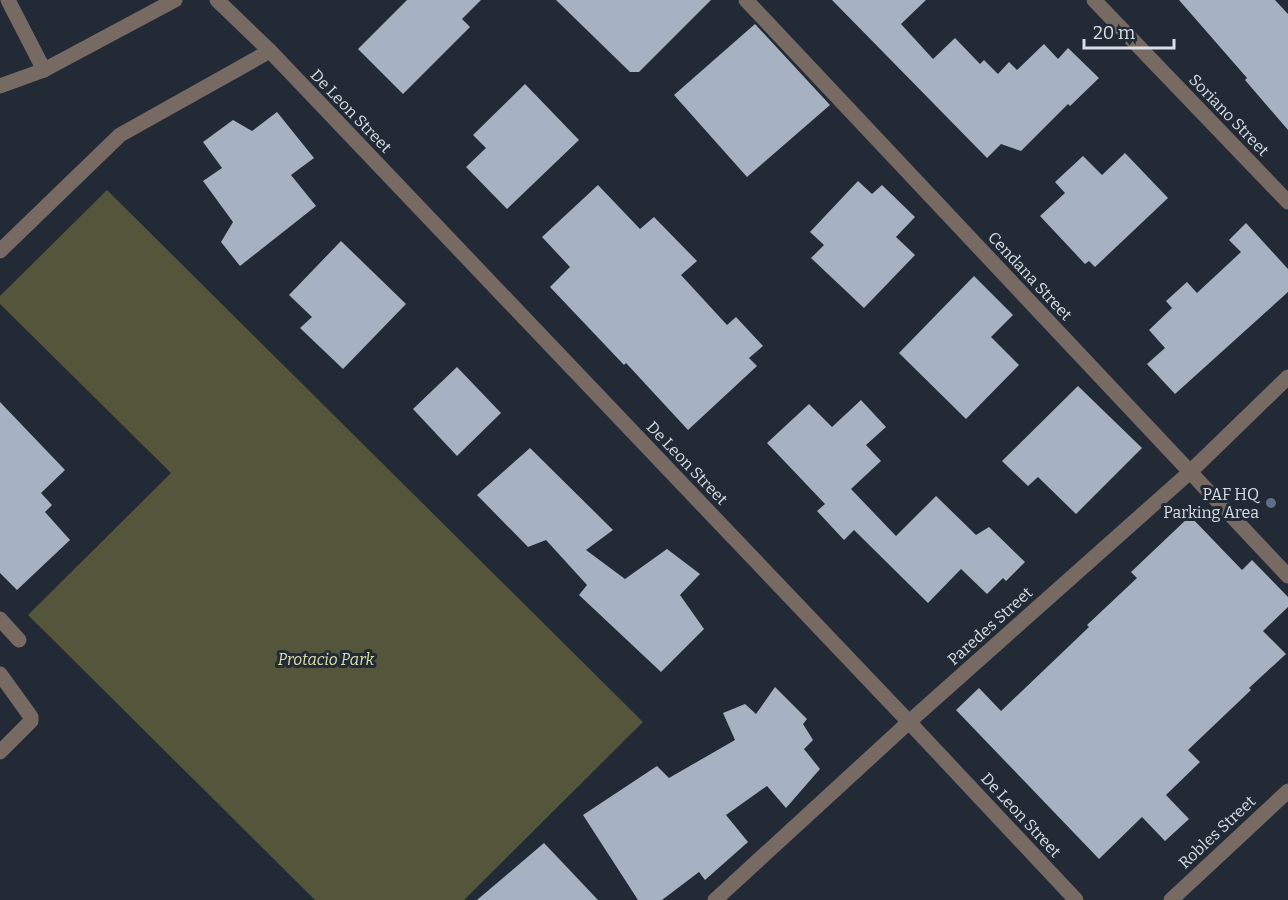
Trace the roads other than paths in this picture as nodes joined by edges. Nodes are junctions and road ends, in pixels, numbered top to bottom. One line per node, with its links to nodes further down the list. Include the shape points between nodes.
1 (8, 0): 7 (lane)
2 (175, 0): 7 (lane)
3 (218, 0): 6 (lane, De Leon Street)
4 (746, 0): 12 (lane, Cendana Street)
5 (1094, 0): 9 (lane, Soriano Street)
6 (270, 51): 10 (lane, via 120,135); 17 (lane, De Leon Street)
7 (44, 70): 8 (lane)
8 (0, 86)
9 (1288, 202)
10 (0, 251)
11 (1288, 378): 12 (lane, Paredes Street)
12 (1190, 472): 13 (lane, Cendana Street); 17 (lane, Paredes Street)
13 (1288, 576)
14 (0, 619): 15 (lane)
15 (19, 640)
16 (0, 674): 18 (lane, via 31,717)
17 (909, 722): 20 (lane, Paredes Street); 21 (lane, De Leon Street)
18 (0, 752)
19 (1288, 790): 22 (lane, Robles Street)
20 (715, 900)
21 (1076, 900)
22 (1171, 900)

